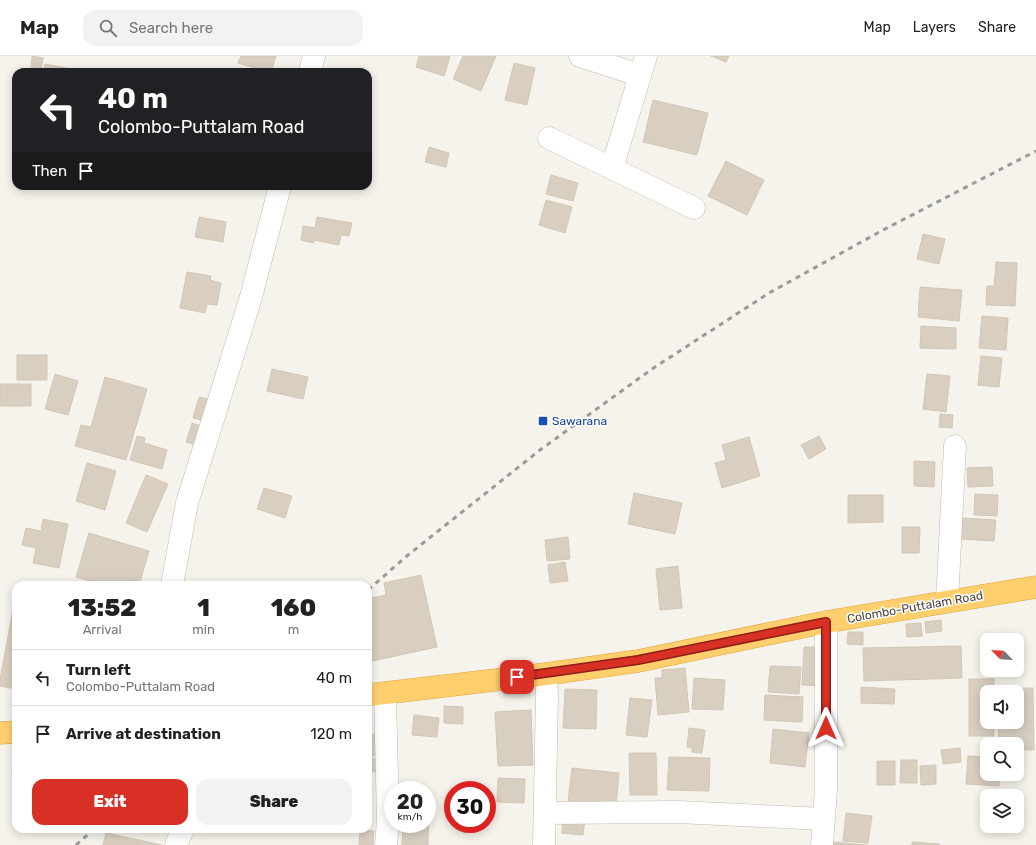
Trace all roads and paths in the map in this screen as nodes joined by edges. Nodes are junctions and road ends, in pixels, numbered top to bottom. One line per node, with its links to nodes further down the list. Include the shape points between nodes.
1 (314, 56): 4 (street)
2 (580, 56): 3 (street)
3 (643, 66): 6 (street)
4 (311, 68)
5 (549, 138): 6 (street)
6 (612, 168): 8 (street)
7 (279, 190): 10 (street, via 251,297 187,502)
8 (694, 208)
9 (955, 446): 12 (street)
10 (173, 581)
11 (1036, 587): 12 (highway, Colombo-Puttalam Road)
12 (947, 602): 13 (highway, Colombo-Puttalam Road)
13 (826, 622): 14 (highway, Colombo-Puttalam Road, via 638,660); 19 (street)
14 (546, 674): 15 (highway, Colombo-Puttalam Road); 18 (street)
15 (376, 694): 22 (street, via 388,820)
16 (12, 732): 17 (highway)
17 (0, 733)
18 (545, 813): 19 (street, via 678,812); 23 (street)
19 (824, 819): 24 (street)
20 (181, 833): 21 (street)
21 (176, 845)
22 (386, 845)
23 (544, 845)
24 (822, 845)

